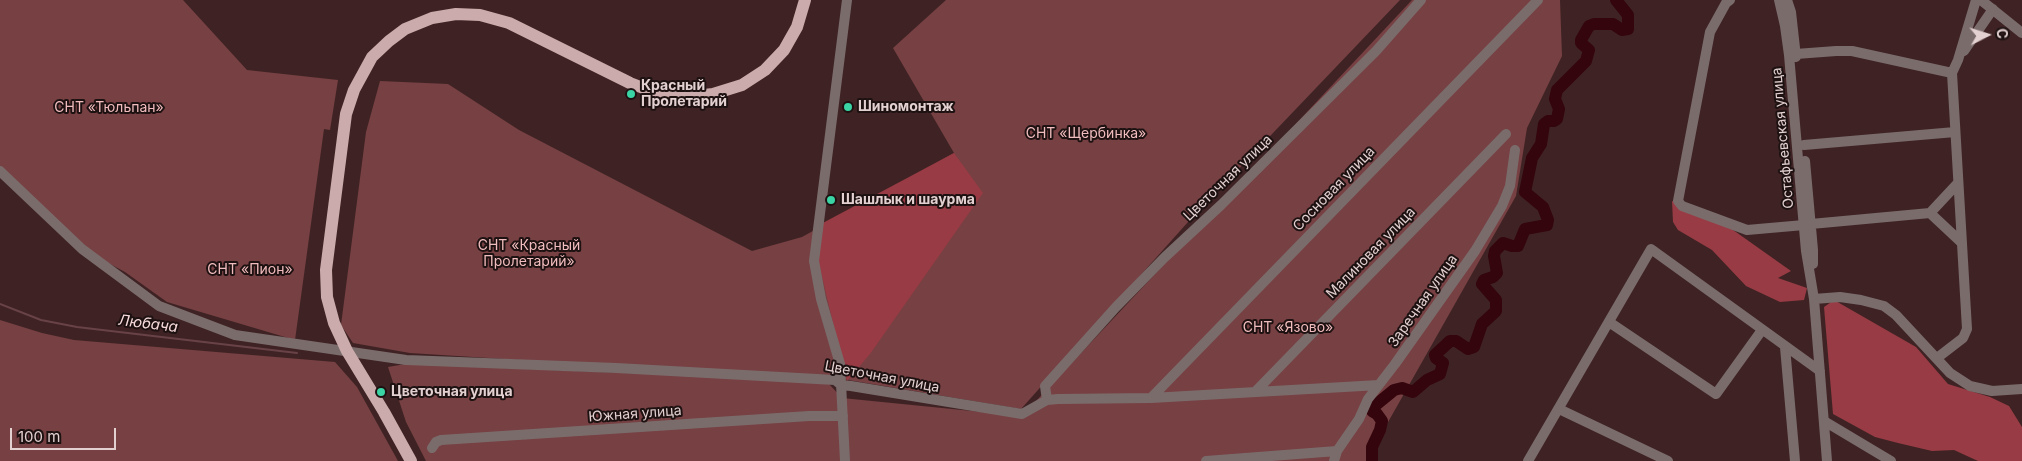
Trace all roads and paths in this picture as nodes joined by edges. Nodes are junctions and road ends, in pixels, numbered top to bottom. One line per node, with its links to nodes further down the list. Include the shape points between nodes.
1 (806, 0): 28 (main road, via 797,28 784,50 765,70 742,85 704,95 659,94 509,23 480,15 432,18 388,41 372,57 354,90 346,114 326,270 327,297 334,324)
2 (847, 0): 31 (street, via 814,261 820,299 840,364)
3 (1421, 0): 36 (street, Цветочная улица, via 1376,51 1111,313 1045,386)
4 (1538, 0): 35 (street, Сосновая улица)
5 (1730, 0): 22 (street, via 1710,32 1678,201 1682,206 1747,230)
6 (1779, 0): 22 (street, Остафьевская улица, via 1789,55)
7 (1787, 0): 12 (street, Остафьевская улица)
8 (1976, 0): 13 (street)
9 (1981, 0): 10 (street)
10 (1992, 9): 11 (street); 13 (street)
11 (2022, 33)
12 (1796, 54): 14 (street, via 1852,52); 17 (street, Остафьевская улица)
13 (1958, 60): 14 (street)
14 (1952, 73): 15 (street)
15 (1955, 132): 17 (street); 20 (street)
16 (1506, 134): 34 (street, Малиновая улица)
17 (1804, 145): 22 (street, Остафьевская улица)
18 (1515, 150): 32 (street, Заречная улица, via 1510,186 1502,206 1475,251)
19 (0, 171): 28 (street, Цветочная улица, via 82,249 160,306 235,335)
20 (1958, 183): 21 (street); 23 (street)
21 (1930, 213): 22 (street); 23 (street)
22 (1807, 225): 24 (street, Остафьевская улица)
23 (1962, 243): 29 (street, via 1967,328 1963,338)
24 (1814, 299): 29 (street, via 1840,297 1884,306); 30 (street, Остафьевская улица)
25 (1609, 322): 26 (street, via 1716,394); 26 (street, via 1651,248); 37 (street)
26 (1762, 330): 27 (street)
27 (1785, 347): 30 (street); 47 (street)
28 (347, 352): 31 (street, Цветочная улица, via 406,360 825,379); 42 (main road)
29 (1937, 358): 33 (street, via 1950,373 1970,386 1992,391)
30 (1820, 371): 39 (street, Остафьевская улица)
31 (842, 384): 36 (street, Цветочная улица, via 1022,414); 38 (street)
32 (1379, 385): 34 (street); 41 (street, Заречная улица)
33 (2022, 389)
34 (1255, 392): 35 (street)
35 (1151, 398): 36 (street)
36 (1047, 400)
37 (1558, 409): 45 (street); 46 (street)
38 (843, 416): 40 (street, Южная улица, via 441,440); 43 (street)
39 (1824, 421): 48 (street, Остафьевская улица); 49 (street)
40 (432, 448)
41 (1336, 456): 44 (street)
42 (411, 461)
43 (845, 461)
44 (1206, 461)
45 (1528, 461)
46 (1668, 461)
47 (1794, 461)
48 (1827, 461)
49 (1891, 461)

